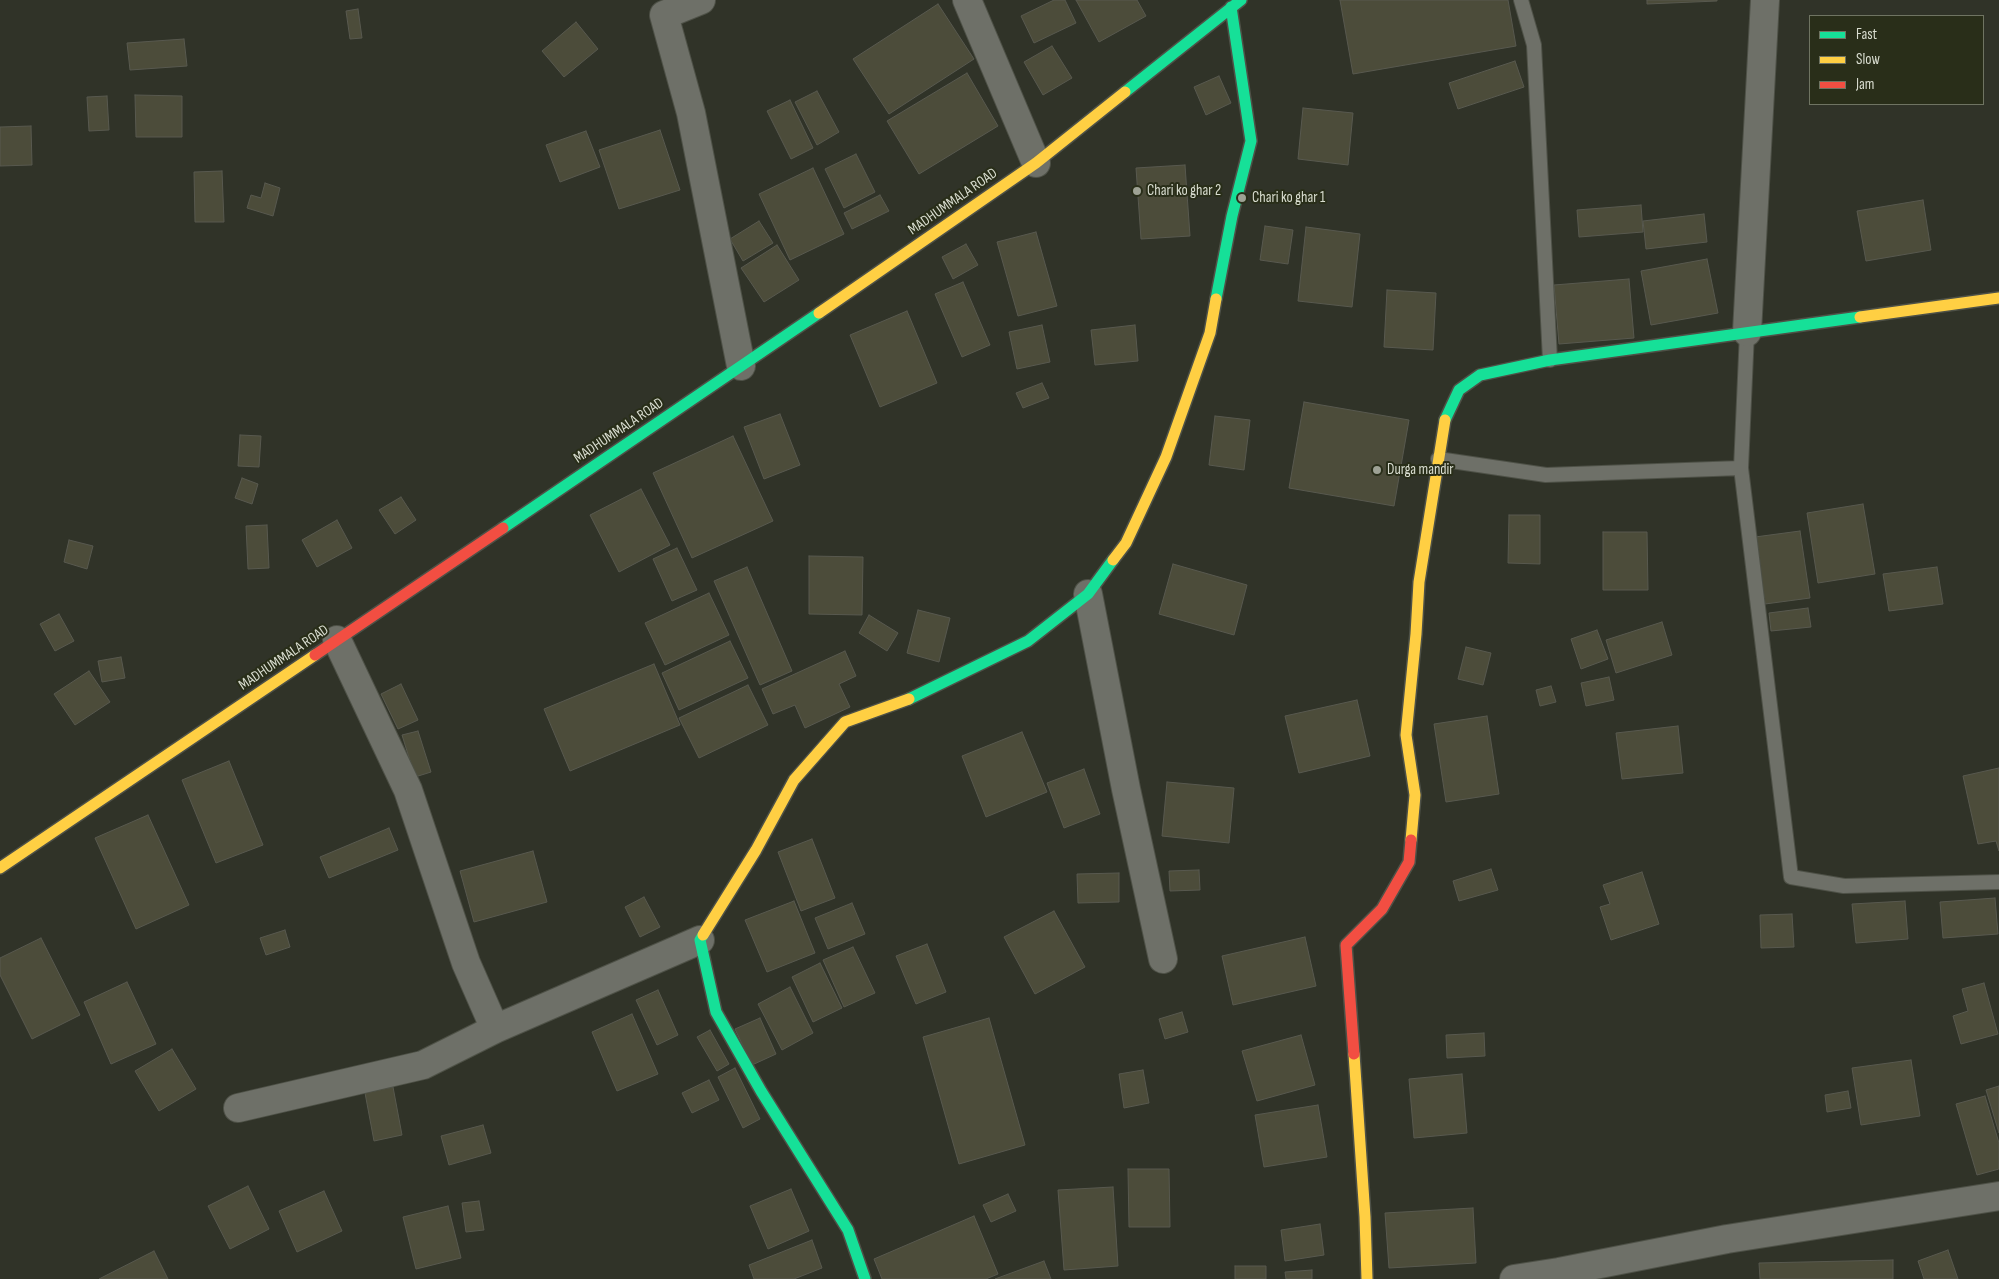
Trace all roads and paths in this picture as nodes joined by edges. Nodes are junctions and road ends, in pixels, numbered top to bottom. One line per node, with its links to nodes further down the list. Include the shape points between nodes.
1 (700, 0): 6 (street)
2 (967, 0): 7 (street)
3 (1521, 0): 10 (lane, via 1534,46)
4 (1765, 0): 9 (street)
5 (1236, 3): 7 (street, MADHUMMALA ROAD); 14 (street, via 1251,141 1232,216 1210,333 1166,457 1126,543)
6 (662, 8): 11 (street, via 691,113)
7 (1036, 163): 11 (street, MADHUMMALA ROAD)
8 (1999, 298): 9 (street)
9 (1747, 332): 10 (street); 13 (lane)
10 (1550, 360): 12 (street, via 1480,374 1459,390 1444,421)
11 (741, 366): 15 (street, MADHUMMALA ROAD)
12 (1438, 459): 13 (lane, via 1546,475); 24 (street, via 1419,582 1406,735 1415,795 1409,862 1382,909 1346,945)
13 (1741, 468): 17 (lane, via 1791,877 1844,886)
14 (1088, 594): 18 (street, via 1028,641 911,698 845,722 794,780 756,850); 19 (street)
15 (336, 640): 16 (street, MADHUMMALA ROAD); 20 (street, via 408,790 466,963)
16 (0, 868)
17 (1999, 882)
18 (700, 940): 20 (street); 23 (street, via 716,1012 766,1100 848,1230)
19 (1163, 959)
20 (494, 1029): 21 (street, via 423,1065)
21 (238, 1108)
22 (1999, 1196): 25 (street, via 1727,1239)
23 (865, 1279)
24 (1367, 1279)
25 (1514, 1279)

